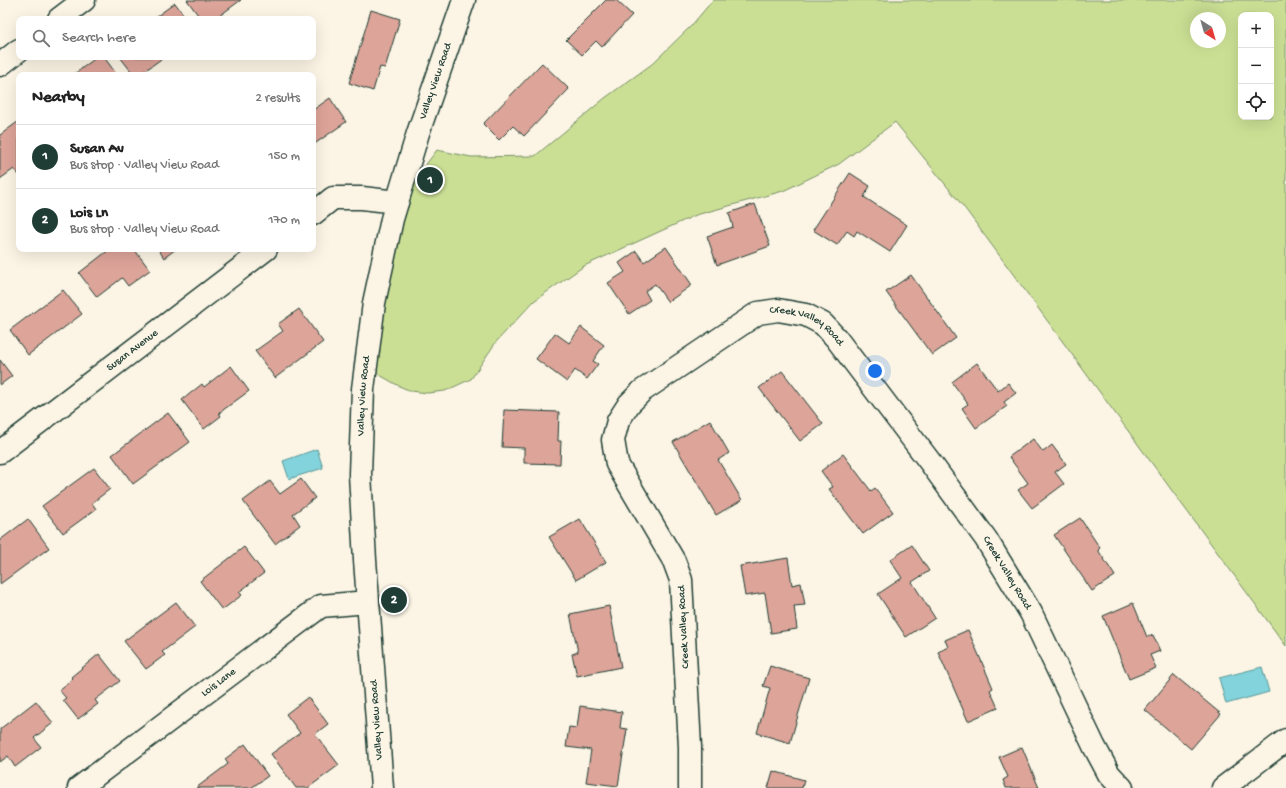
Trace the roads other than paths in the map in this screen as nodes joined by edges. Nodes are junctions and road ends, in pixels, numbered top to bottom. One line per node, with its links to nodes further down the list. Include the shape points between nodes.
1 (84, 0): 4 (street)
2 (481, 0): 3 (street, Valley View Road)
3 (461, 8): 7 (street, Valley View Road)
4 (64, 16)
5 (16, 52): 6 (street)
6 (0, 65)
7 (397, 202): 8 (street, via 333,198); 11 (street, Valley View Road, via 374,303 363,389 360,474)
8 (316, 212)
9 (262, 252): 10 (street, Susan Avenue)
10 (0, 452)
11 (368, 602): 13 (street, Lois Lane, via 321,606); 14 (street, Valley View Road)
12 (1286, 740): 17 (street)
13 (78, 788)
14 (382, 788)
15 (690, 788): 16 (street, Creek Valley Road, via 681,580 674,561 617,464 613,440 618,421 629,404 642,391 758,313 778,310 806,315 823,324 836,338 986,539 1031,613 1109,774)
16 (1122, 788)
17 (1222, 788)

